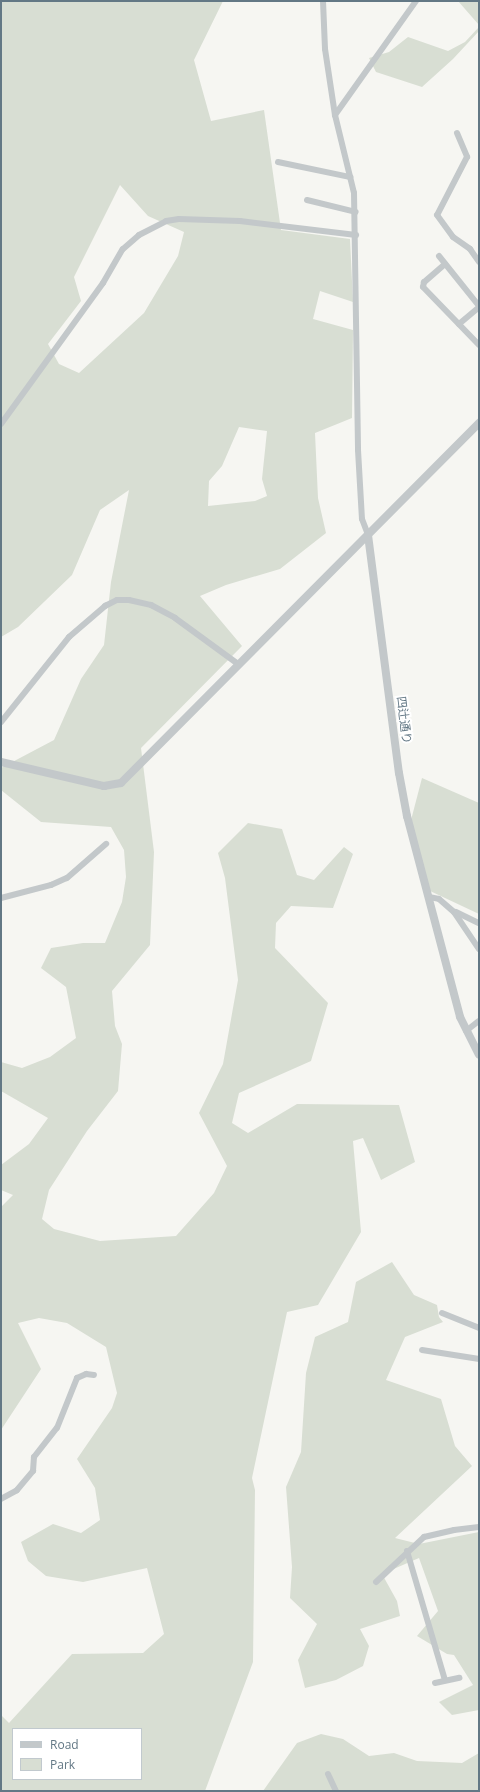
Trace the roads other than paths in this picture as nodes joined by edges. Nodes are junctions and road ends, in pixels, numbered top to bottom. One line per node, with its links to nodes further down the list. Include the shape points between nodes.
1 (323, 1): 3 (street, via 325,49)
2 (416, 1): 3 (street)
3 (335, 115): 6 (street)
4 (457, 133): 11 (street, via 467,157 437,215 453,237 470,249)
5 (278, 162): 6 (street)
6 (350, 177): 8 (street)
7 (308, 200): 8 (street)
8 (356, 212): 9 (street)
9 (356, 234): 17 (street, via 240,221 180,219 166,221 139,235 123,249 103,283); 18 (street, via 355,366 358,450 362,519)
10 (439, 256): 12 (street)
11 (479, 262)
12 (445, 264): 13 (street); 14 (street, via 424,282 423,287)
13 (479, 306): 14 (street)
14 (459, 324): 15 (street)
15 (479, 345)
16 (479, 423): 18 (street)
17 (1, 424)
18 (368, 535): 19 (street); 23 (street, 四辻通り, via 399,773)
19 (238, 664): 20 (street, via 175,618 151,605 117,600 105,606 69,637); 21 (street, via 121,783 104,786)
20 (1, 722)
21 (1, 762)
22 (106, 844): 24 (street, via 67,878 36,890)
23 (428, 897): 25 (street, via 439,899); 29 (street, 四辻通り)
24 (1, 898)
25 (454, 912): 26 (street); 27 (street)
26 (479, 923)
27 (479, 949)
28 (479, 1021): 29 (street)
29 (466, 1031): 30 (street, 四辻通り)
30 (479, 1055)
31 (442, 1313): 32 (street)
32 (479, 1328)
33 (422, 1350): 34 (street)
34 (479, 1359)
35 (94, 1375): 36 (street, via 86,1374 77,1378 57,1428 34,1457 33,1471 17,1490)
36 (1, 1499)
37 (479, 1527): 38 (street, via 424,1537)
38 (407, 1551): 39 (street); 41 (street)
39 (376, 1582)
40 (459, 1678): 41 (street)
41 (445, 1680): 42 (street)
42 (435, 1683)
43 (328, 1774): 44 (street)
44 (336, 1791)

